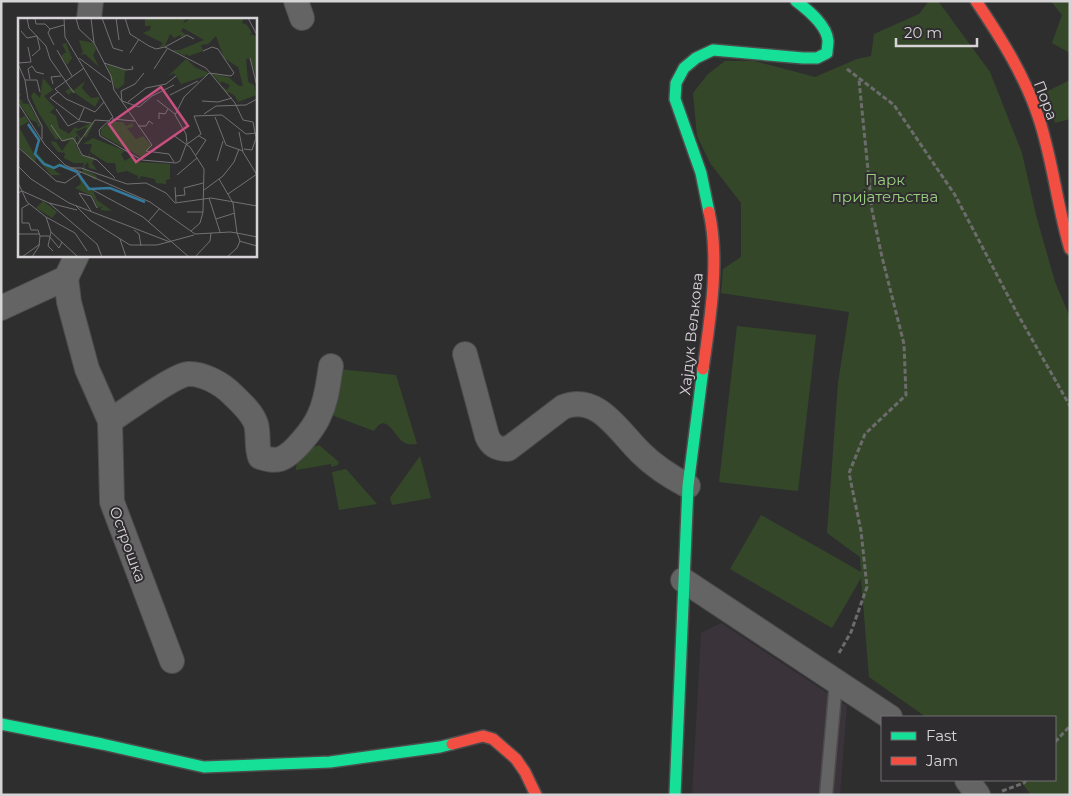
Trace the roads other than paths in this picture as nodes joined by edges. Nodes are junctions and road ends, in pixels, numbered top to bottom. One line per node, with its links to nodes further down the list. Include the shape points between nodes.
1 (91, 1): 4 (street)
2 (796, 1): 12 (street, Хајдук Вељкова, via 824,32 828,39 827,53 817,58 803,58 713,50 684,68 676,83 675,99 701,173 711,219 713,254 712,304)
3 (976, 1): 5 (street, Пора, via 1013,60 1032,101)
4 (89, 18)
5 (1070, 249)
6 (76, 256): 7 (street)
7 (66, 278): 8 (street); 11 (street, Острошка, via 69,302 88,369)
8 (1, 308)
9 (465, 354): 12 (street, via 487,436 495,447 508,448 564,407 583,404 596,408 656,467)
10 (331, 366): 11 (street, via 319,416 308,434 281,459 260,457 256,423 245,407 228,390 204,376 187,374 172,380)
11 (110, 421): 14 (street, Острошка, via 112,502)
12 (688, 486): 13 (street, Хајдук Вељкова)
13 (683, 580): 15 (street); 21 (street, Хајдук Вељкова)
14 (172, 661)
15 (832, 678): 16 (street); 22 (lane)
16 (889, 716)
17 (1, 724): 20 (street, via 204,767 330,762 440,747 483,736 493,738 516,759)
18 (968, 781): 19 (street)
19 (988, 794)
20 (536, 795)
21 (675, 795)
22 (826, 795)

